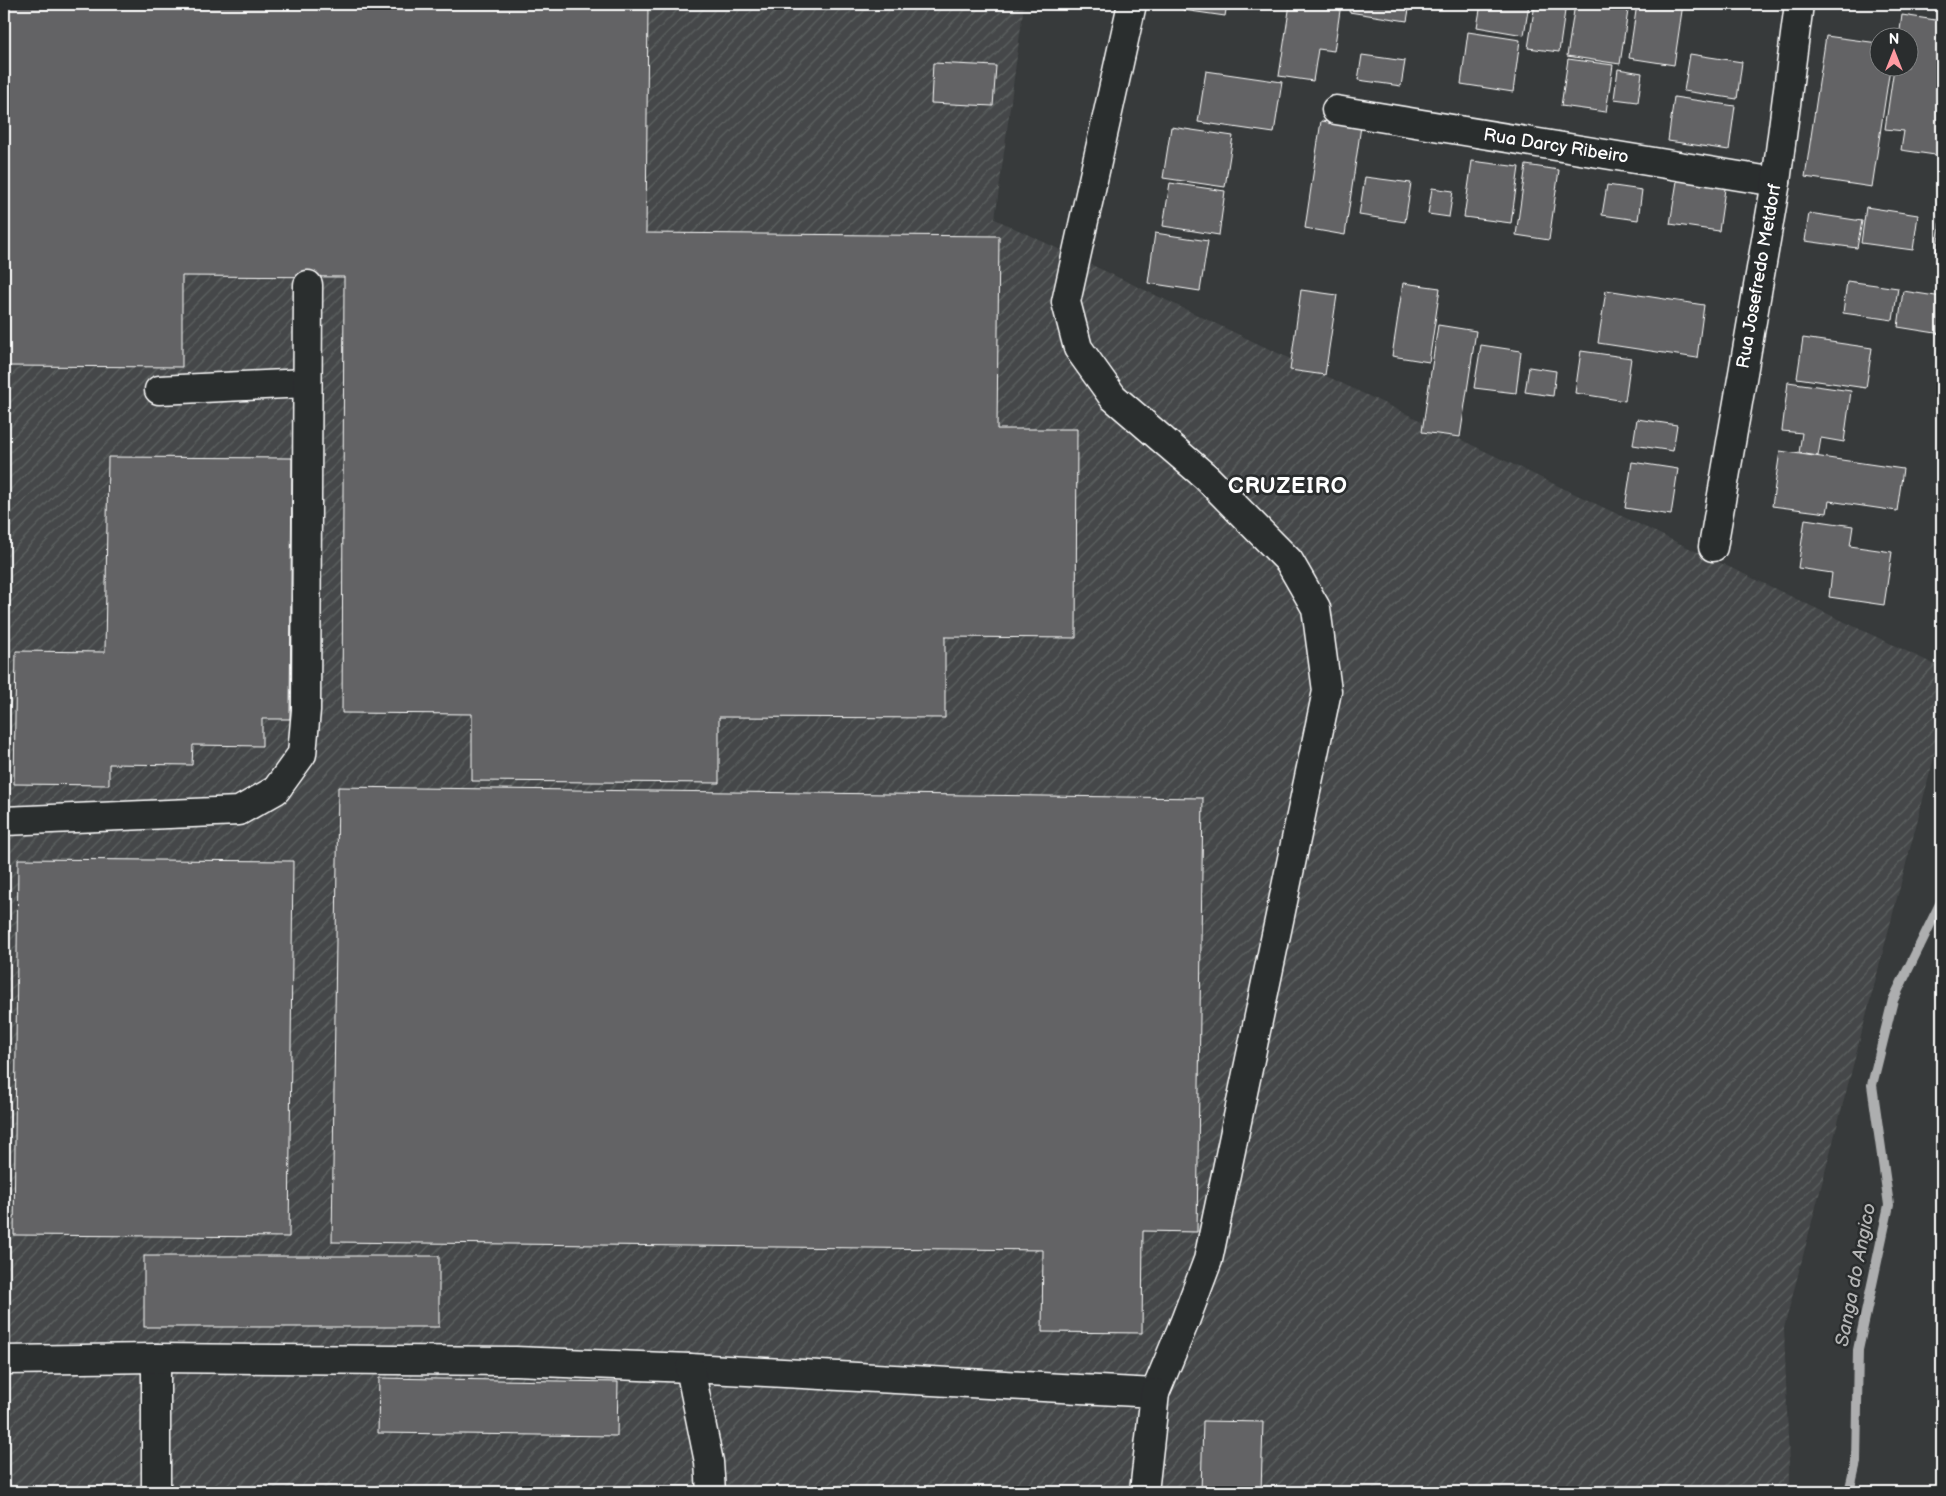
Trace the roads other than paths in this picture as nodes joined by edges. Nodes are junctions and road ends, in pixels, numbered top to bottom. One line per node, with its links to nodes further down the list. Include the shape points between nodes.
1 (1132, 4): 13 (street, via 1066,302 1078,348 1113,397 1206,477 1289,561 1316,608 1327,691 1208,1260)
2 (1799, 4): 4 (street, Rua Josefredo Metdorf)
3 (1336, 110): 4 (street, Rua Darcy Ribeiro)
4 (1776, 182): 8 (street, Rua Josefredo Metdorf)
5 (308, 285): 6 (street)
6 (307, 383): 7 (street); 9 (street, via 306,710 302,754 276,790 239,812)
7 (159, 390)
8 (1713, 547)
9 (4, 821)
10 (156, 1358): 11 (street); 12 (street, via 515,1361); 14 (street)
11 (4, 1360)
12 (690, 1368): 13 (street); 15 (street, via 709,1462)
13 (1155, 1393): 16 (street)
14 (156, 1492)
15 (711, 1492)
16 (1144, 1492)

